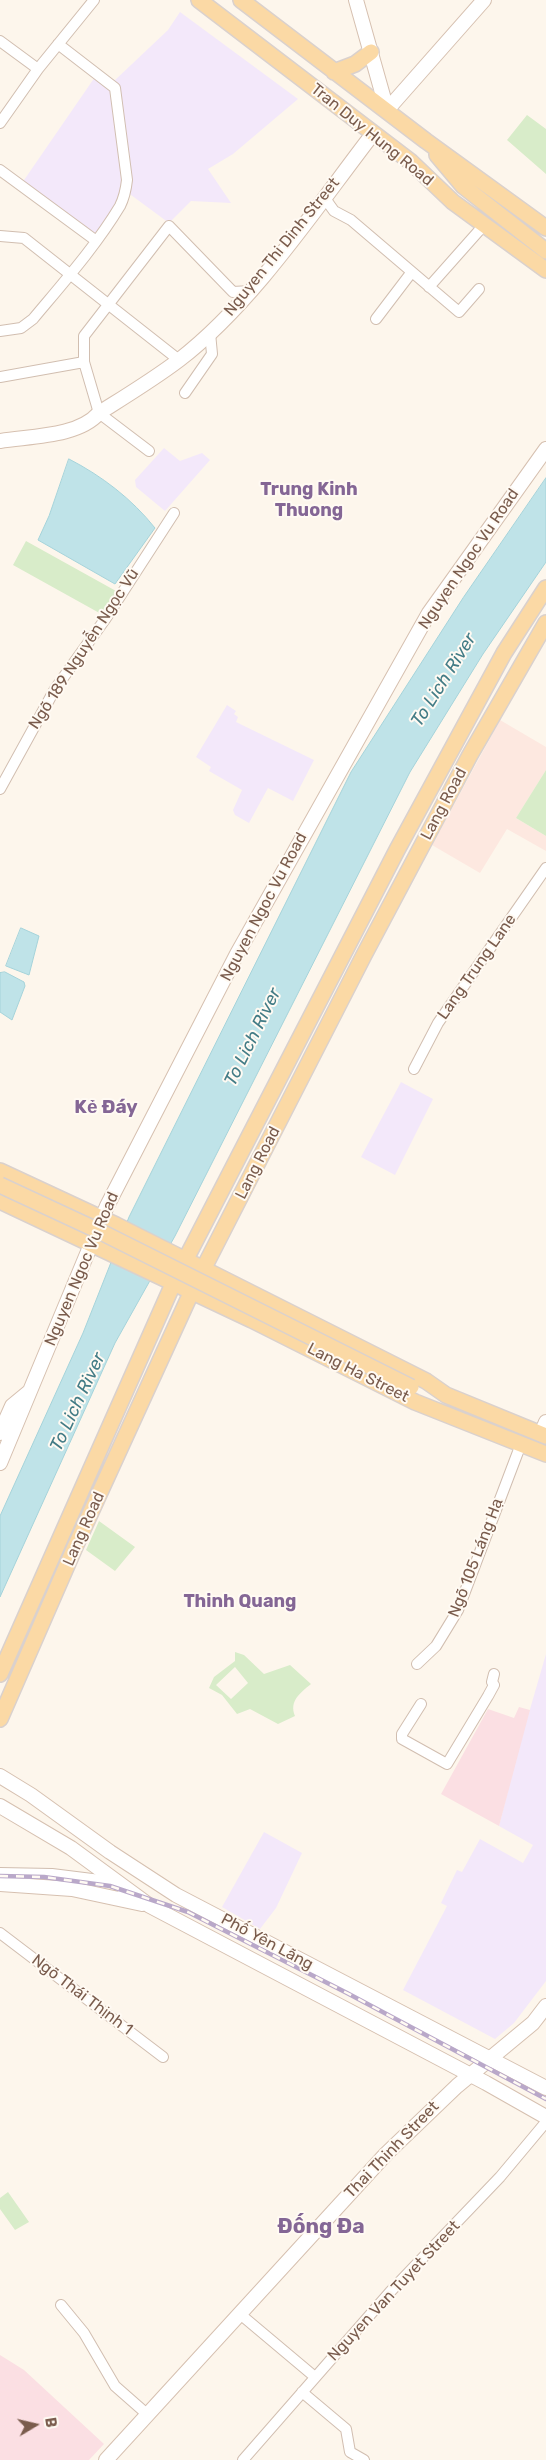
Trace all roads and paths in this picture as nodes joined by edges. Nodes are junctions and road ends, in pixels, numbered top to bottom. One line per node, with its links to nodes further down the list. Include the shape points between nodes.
1 (94, 0): 7 (street)
2 (199, 0): 13 (main road, Tran Duy Hung Road)
3 (242, 0): 10 (main road, Tran Duy Hung Road)
4 (356, 0): 8 (main road)
5 (484, 0): 11 (main road)
6 (0, 41): 9 (street)
7 (58, 44): 9 (street); 22 (street, via 115,88 127,180 121,205)
8 (371, 52): 10 (main road, via 348,68); 11 (main road)
9 (38, 69): 12 (street)
10 (334, 72): 11 (main road, Tran Duy Hung Road)
11 (387, 110): 14 (main road, Tran Duy Hung Road)
12 (0, 123)
13 (372, 135): 15 (main road, Tran Duy Hung Road); 18 (main road, Nguyen Thi Dinh Street)
14 (426, 141): 17 (main road); 20 (main road, Tran Duy Hung Road)
15 (411, 162): 17 (main road); 19 (main road, Tran Duy Hung Road, via 453,202)
16 (0, 170): 22 (street)
17 (463, 186): 23 (main road)
18 (324, 197): 25 (street, via 334,210 351,220); 29 (main road, Nguyen Thi Dinh Street)
19 (484, 225): 24 (main road, Tran Duy Hung Road); 27 (street)
20 (546, 228)
21 (0, 236): 26 (street, via 24,238)
22 (95, 240): 26 (street)
23 (546, 251)
24 (546, 270)
25 (411, 273): 27 (street); 31 (street)
26 (70, 274): 30 (street); 32 (street, via 33,319 21,328)
27 (429, 287): 28 (street, via 459,312)
28 (479, 288)
29 (250, 291): 30 (street, via 233,292 169,226); 33 (main road, Nguyen Thi Dinh Street)
30 (108, 305): 34 (street); 35 (street, via 84,336)
31 (376, 319)
32 (0, 331)
33 (210, 333): 34 (main road, Nguyen Thi Dinh Street); 37 (street, via 212,354)
34 (179, 360): 38 (main road, Nguyen Thi Dinh Street)
35 (84, 362): 36 (street); 38 (street)
36 (0, 377)
37 (184, 392)
38 (100, 412): 39 (main road, Nguyen Thi Dinh Street, via 93,420 67,431); 41 (street)
39 (0, 441)
40 (546, 449): 55 (main road, Nguyen Ngoc Vu Road, via 455,574 425,621 237,954 124,1170)
41 (149, 452)
42 (174, 513): 45 (street, Ngõ 189 Nguyễn Ngọc Vũ, via 55,689)
43 (546, 588): 46 (main road, Lang Road, via 504,653)
44 (546, 623): 47 (main road, Lang Road)
45 (0, 789)
46 (397, 850): 47 (main road); 57 (main road, Lang Road)
47 (415, 859): 58 (main road, Lang Road)
48 (546, 868): 49 (street, Lang Trung Lane, via 438,1023)
49 (414, 1069)
50 (0, 1171): 52 (main road, Lang Ha Street)
51 (0, 1185): 63 (main road, bridge)
52 (49, 1194): 54 (main road); 55 (main road, Lang Ha Street)
53 (0, 1201): 54 (main road, Lang Ha Street)
54 (38, 1218): 56 (main road, Lang Ha Street)
55 (109, 1222): 56 (main road, Nguyen Ngoc Vu Road); 57 (main road, Lang Ha Street)
56 (97, 1247): 59 (main road, Lang Ha Street); 64 (main road, Nguyen Ngoc Vu Road)
57 (185, 1260): 58 (main road, Lang Ha Street); 59 (main road, Lang Road)
58 (204, 1269): 60 (main road, Lang Road); 61 (main road, Lang Ha Street)
59 (173, 1284): 60 (main road, Lang Ha Street); 72 (main road, Lang Road)
60 (191, 1293): 62 (main road, Lang Ha Street); 73 (main road, Lang Road)
61 (263, 1300): 62 (main road); 65 (main road, Lang Ha Street)
62 (252, 1320): 66 (main road, Lang Ha Street, via 415,1402)
63 (411, 1387): 65 (main road); 66 (main road)
64 (30, 1392): 68 (main road, Nguyen Ngoc Vu Road, via 12,1406); 71 (main road, Nguyen Ngoc Vu Road)
65 (446, 1394): 67 (main road, Lang Ha Street)
66 (440, 1411): 69 (main road, Lang Ha Street)
67 (544, 1431)
68 (0, 1433)
69 (521, 1444): 70 (main road, Lang Ha Street); 74 (street, Ngõ 105 Láng Hạ, via 458,1610 436,1646)
70 (546, 1454)
71 (0, 1462)
72 (42, 1577): 73 (main road); 75 (main road, Lang Road)
73 (59, 1585): 78 (main road, Lang Road)
74 (417, 1664)
75 (0, 1674)
76 (494, 1674): 77 (street, via 491,1691 477,1718 447,1764 402,1739)
77 (421, 1704)
78 (0, 1719)
79 (0, 1776): 85 (main road, Phố Yên Lãng, via 155,1882)
80 (0, 1806): 82 (main road, Phố Yên Lãng, via 71,1848)
81 (0, 1873): 82 (street, via 52,1874)
82 (116, 1882): 84 (main road, Phố Yên Lãng)
83 (0, 1884): 84 (main road, via 72,1889)
84 (150, 1906): 87 (main road, Phố Yên Lãng)
85 (247, 1932): 87 (main road); 90 (main road, Phố Yên Lãng)
86 (0, 1933): 89 (street, Ngõ Thái Thịnh 1)
87 (236, 1952): 91 (main road, Phố Yên Lãng)
88 (546, 2006): 90 (main road, Thai Thinh Street, via 532,2023)
89 (163, 2057)
90 (489, 2058): 91 (main road, Thai Thinh Street); 92 (main road, Phố Yên Lãng)
91 (470, 2074): 93 (main road, Phố Yên Lãng); 96 (main road, Thai Thinh Street, via 386,2154)
92 (546, 2088)
93 (546, 2117)
94 (546, 2122): 97 (street, Nguyen Van Tuyet Street, via 494,2184 396,2285)
95 (60, 2305): 99 (street, via 84,2333 115,2386)
96 (240, 2314): 97 (street); 99 (main road, Thai Thinh Street)
97 (315, 2377): 98 (street, Nguyen Van Tuyet Street)
98 (302, 2392): 101 (street, Nguyen Van Tuyet Street); 102 (street, via 346,2430 350,2452)
99 (148, 2415): 100 (main road, Thai Thinh Street)
100 (106, 2460)
101 (243, 2460)
102 (364, 2460)

